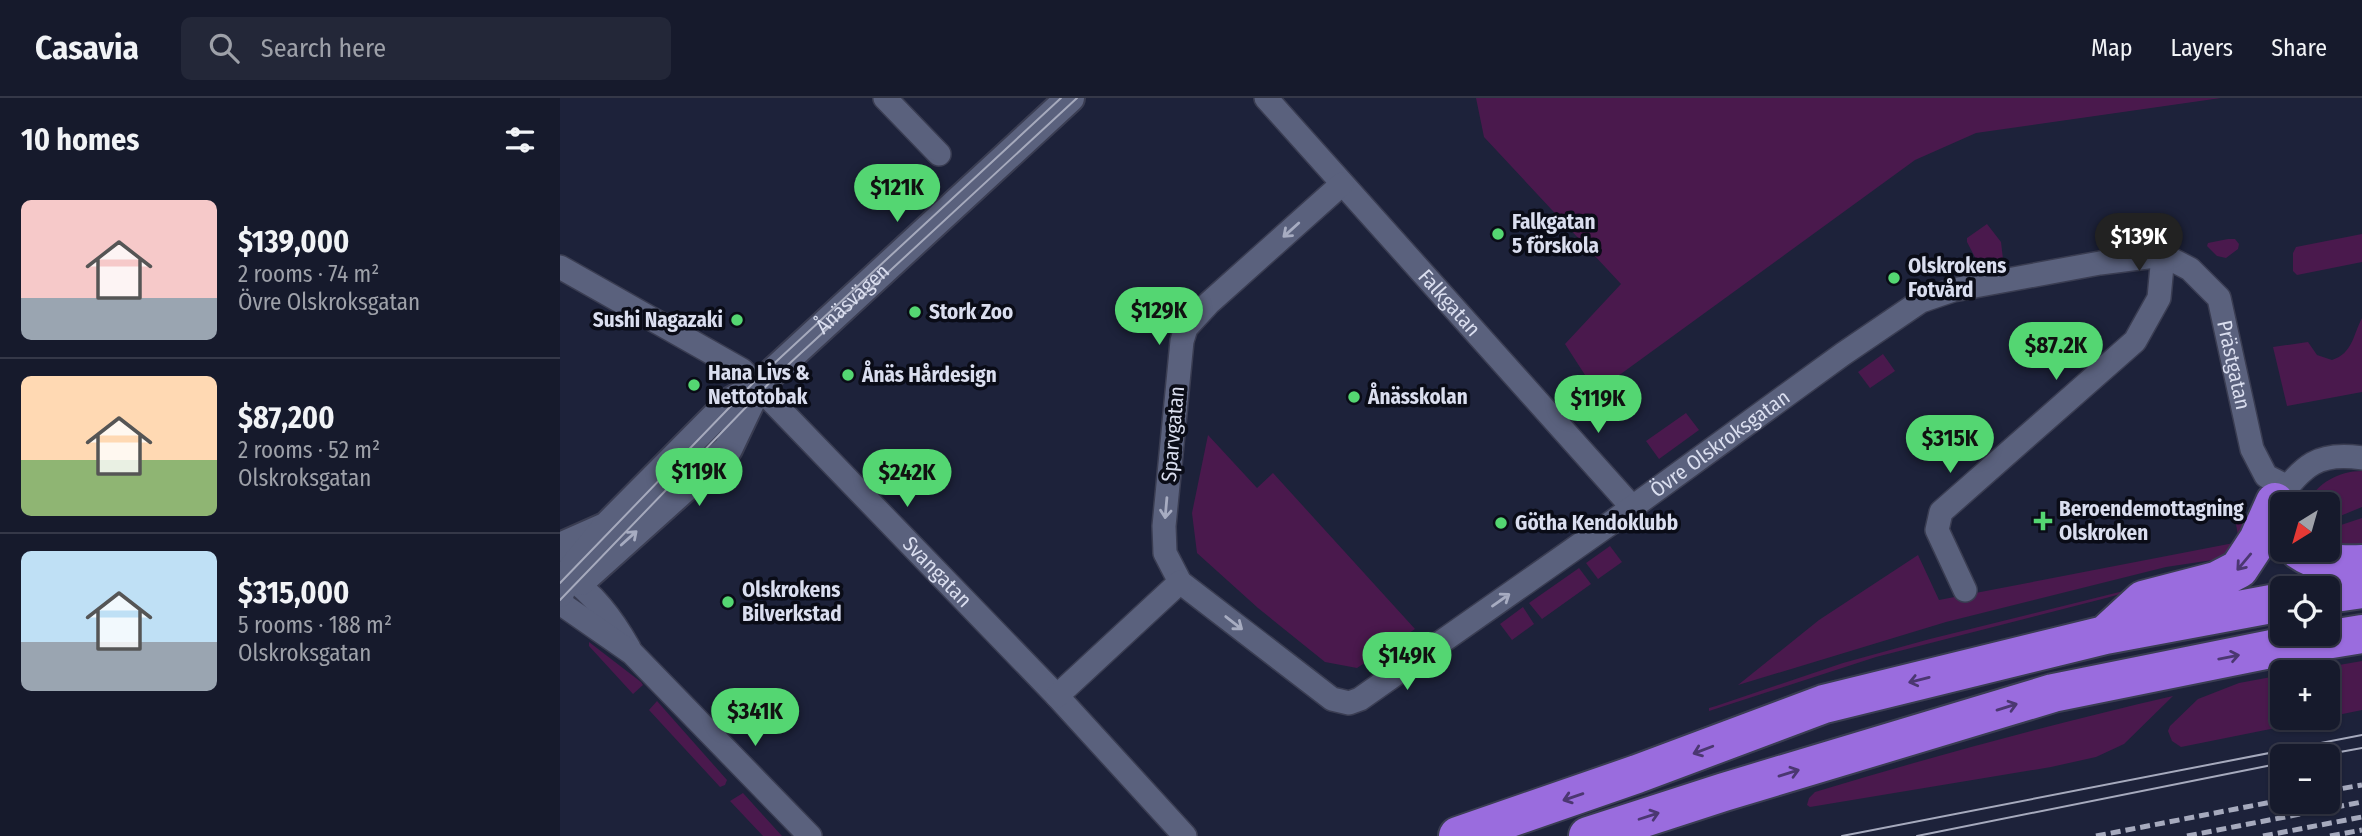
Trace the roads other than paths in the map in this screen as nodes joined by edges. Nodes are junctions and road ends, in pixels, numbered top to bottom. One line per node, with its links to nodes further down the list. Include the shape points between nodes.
1 (885, 98): 4 (street)
2 (1069, 98): 8 (street, Ånäsvägen)
3 (1266, 98): 5 (street, Falkgatan)
4 (939, 154)
5 (1342, 184): 12 (street, Falkgatan); 18 (street, Sparvgatan, one-way to 18, via 1186,328 1164,526 1166,553)
6 (2163, 255): 10 (street, Prästgatan, via 2190,269 2219,298 2252,449); 12 (street, Övre Olskroksgatan, via 1953,290 1920,301); 21 (street, via 2159,298 2135,341 1941,512 1937,530)
7 (560, 267): 8 (street, Svangatan, via 732,364)
8 (758, 386): 14 (street, Ånäsvägen, via 730,402); 19 (street, Ånäsvägen, one-way to 8, via 728,449); 26 (street, Svangatan)
9 (2362, 458): 11 (street, via 2337,456 2315,461 2303,468)
10 (2275, 492)
11 (2287, 492)
12 (1632, 507): 18 (street, Övre Olskroksgatan, one-way to 12, via 1332,699 1349,703)
13 (2270, 520): 25 (highway, one-way to 25, via 2239,569 2216,581 2143,600)
14 (606, 527): 15 (street, Ånäsvägen); 19 (street, Ånäsvägen)
15 (560, 547)
16 (2324, 562): 17 (highway)
17 (2362, 564)
18 (1180, 582): 26 (street)
19 (564, 587): 27 (street, via 613,619 632,653)
20 (2362, 589): 22 (highway)
21 (1965, 590)
22 (2340, 592)
23 (2270, 604): 25 (highway)
24 (2362, 634): 30 (highway, one-way to 24, via 2053,693)
25 (2105, 635): 29 (highway, one-way to 29, via 1824,704)
26 (1056, 696): 28 (street, Svangatan)
27 (810, 836)
28 (1185, 836)
29 (1458, 836)
30 (1588, 836)

